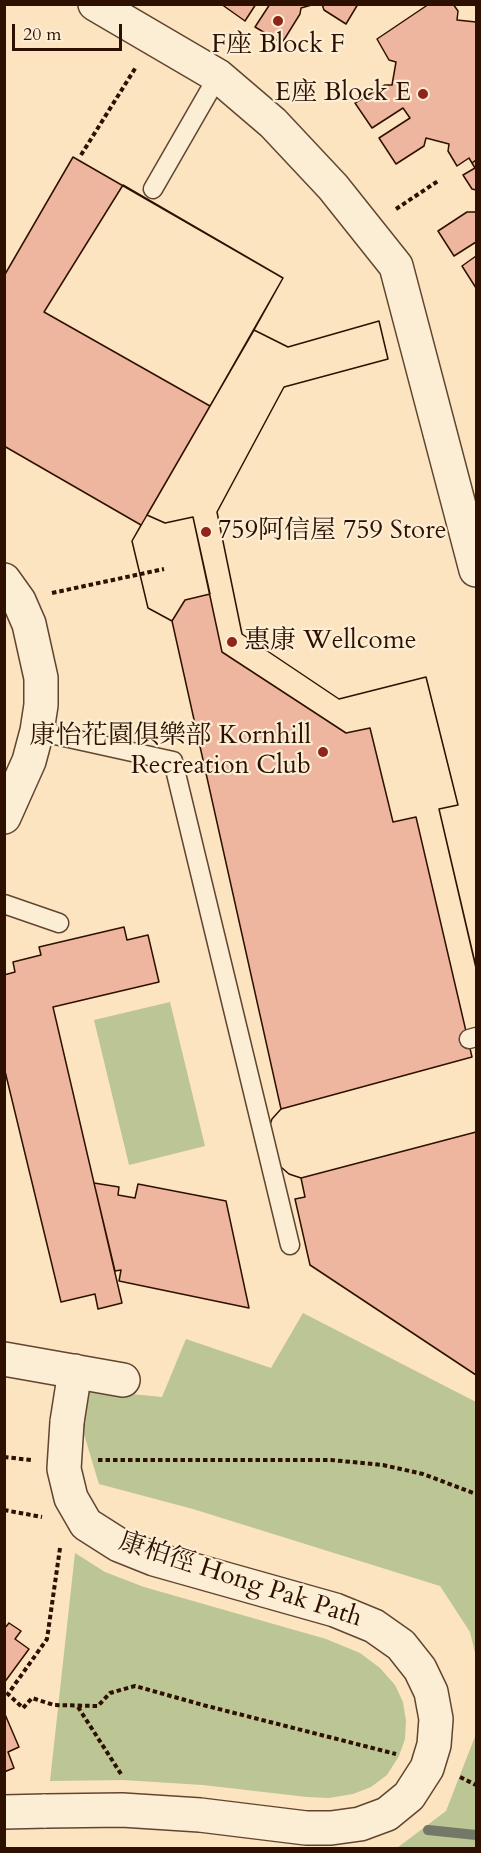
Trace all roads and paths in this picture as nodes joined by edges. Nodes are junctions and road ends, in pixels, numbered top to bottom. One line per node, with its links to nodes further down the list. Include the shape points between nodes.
1 (95, 4): 3 (street)
2 (140, 62): 4 (path)
3 (219, 76): 6 (lane); 9 (street, via 273,123 333,187 396,266)
4 (81, 155)
5 (438, 181): 7 (path)
6 (153, 189)
7 (394, 211)
8 (164, 569): 11 (path)
9 (477, 570)
10 (4, 580): 12 (street, via 19,601 37,652 41,678)
11 (52, 594)
12 (37, 731): 13 (street, via 29,761); 16 (lane, via 173,760)
13 (4, 817)
14 (4, 904): 15 (lane)
15 (59, 923)
16 (290, 1245)
17 (4, 1359): 18 (street)
18 (75, 1371): 19 (street); 30 (street, 康柏徑 Hong Pak Path, bridge, via 64,1469 71,1498 86,1524 119,1545 154,1559 335,1610 374,1626 401,1645 420,1669 431,1692 436,1719 434,1745 427,1768 409,1796 387,1814 360,1824 306,1828 122,1810)
19 (123, 1380)
20 (4, 1457): 22 (path)
21 (87, 1460): 23 (path, via 331,1460 383,1465)
22 (40, 1461)
23 (477, 1494)
24 (4, 1510): 25 (path)
25 (44, 1517)
26 (61, 1545): 27 (path, via 47,1639 8,1694 23,1708 32,1698 54,1705 98,1706 110,1693 135,1686)
27 (406, 1757)
28 (457, 1776): 29 (path)
29 (477, 1785)
30 (4, 1812)

